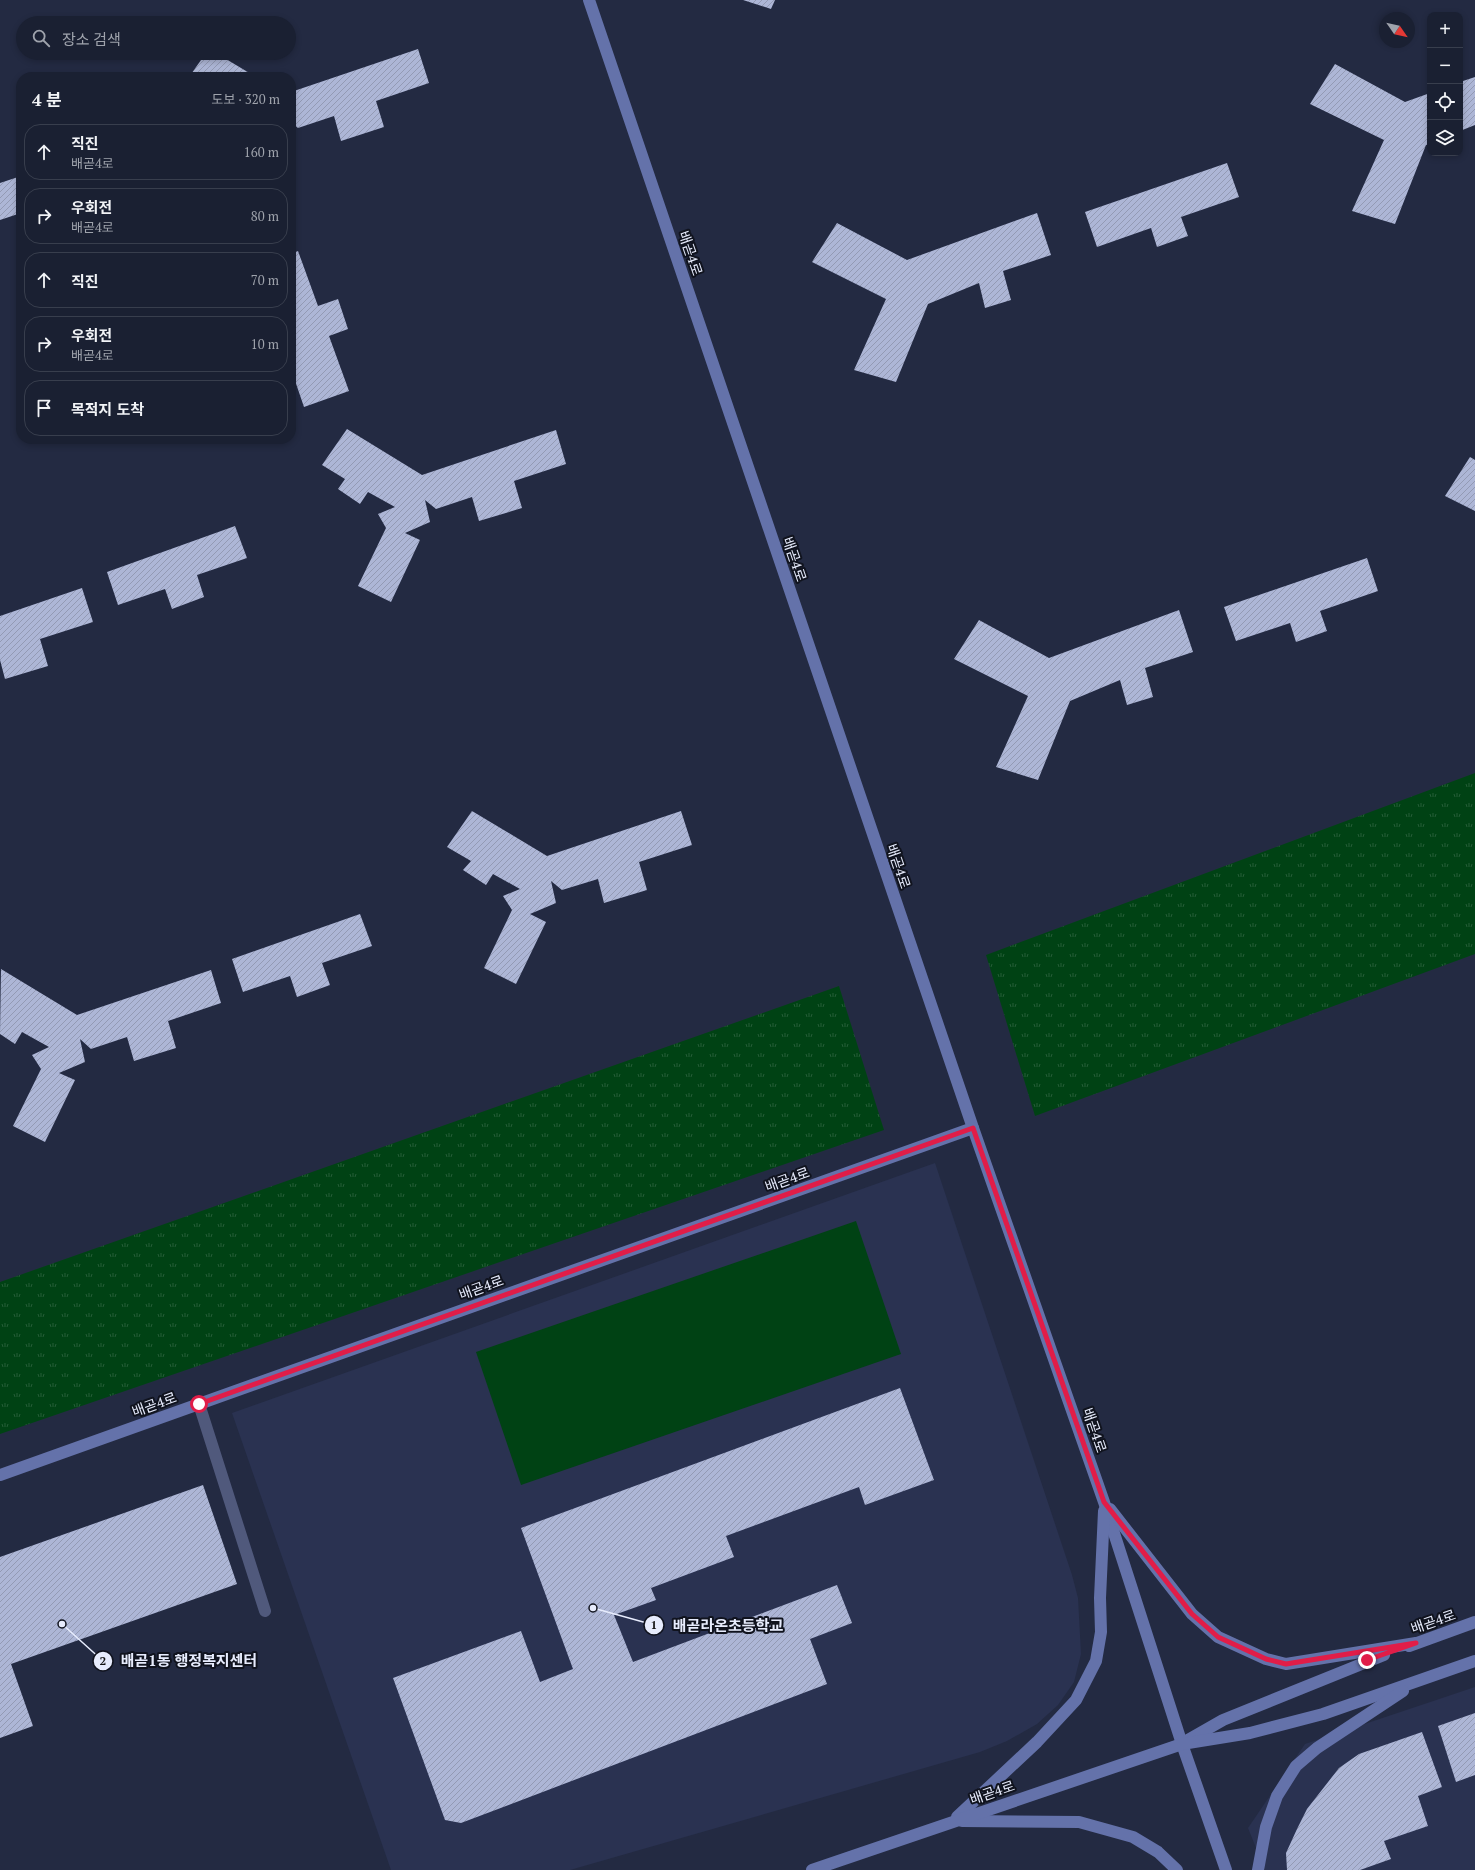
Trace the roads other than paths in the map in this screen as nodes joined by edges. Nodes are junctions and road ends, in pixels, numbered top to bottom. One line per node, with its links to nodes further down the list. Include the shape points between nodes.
1 (589, 0): 2 (main road, 배곧4로)
2 (973, 1128): 3 (main road, 배곧4로); 5 (main road, 배곧4로)
3 (199, 1404): 4 (main road, 배곧4로); 6 (lane)
4 (0, 1475)
5 (1104, 1502): 8 (main road, via 1192,1614 1218,1637 1245,1650 1286,1664); 11 (main road, 배곧4로); 12 (main road, via 1101,1632 1096,1661 1076,1700 1037,1742)
6 (265, 1611)
7 (1475, 1622): 8 (main road, 배곧4로)
8 (1416, 1643): 11 (main road, 배곧4로, via 1367,1660 1223,1720)
9 (1475, 1661): 10 (main road, 배곧4로)
10 (1425, 1677): 11 (main road, 배곧4로, via 1323,1714 1250,1733); 16 (main road, via 1316,1748 1296,1766 1275,1803 1266,1828)
11 (1182, 1744): 12 (main road, 배곧4로); 15 (main road, 배곧4로)
12 (953, 1821): 13 (main road, 배곧4로); 14 (main road, via 1079,1822 1133,1837 1158,1852)
13 (812, 1870)
14 (1177, 1870)
15 (1226, 1870)
16 (1258, 1870)

